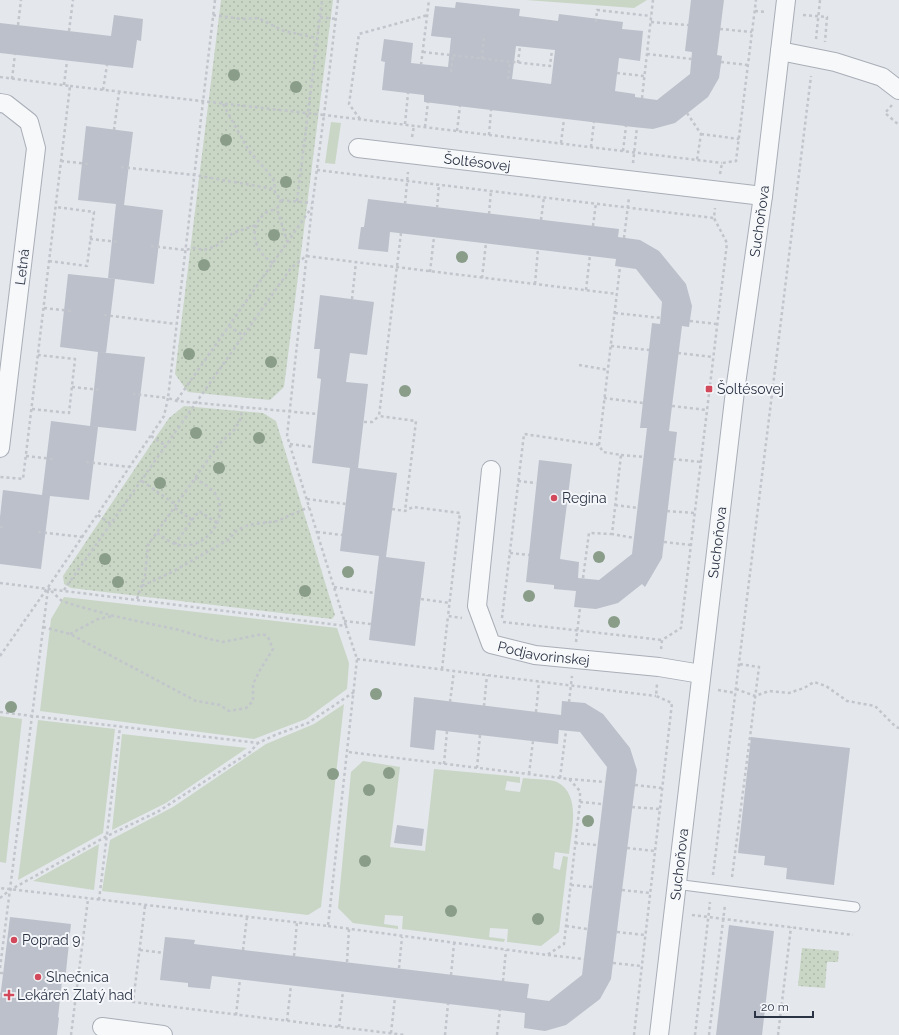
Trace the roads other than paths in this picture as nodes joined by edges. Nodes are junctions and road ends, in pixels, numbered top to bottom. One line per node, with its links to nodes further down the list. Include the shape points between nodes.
1 (786, 0): 2 (street, Suchoňova)
2 (780, 51): 3 (street, via 814,56 882,77); 6 (street, Suchoňova)
3 (899, 90)
4 (0, 103): 7 (street, Letná, via 6,104 29,122 36,148)
5 (358, 148): 6 (street, Šoltésovej)
6 (763, 196): 9 (street, Suchoňova, via 734,391)
7 (0, 448)
8 (491, 470): 9 (street, Podjavorinskej, via 477,606 491,644 535,655 659,667)
9 (701, 674): 10 (street, Suchoňova)
10 (675, 884): 11 (lane); 14 (street, Suchoňova)
11 (855, 907)
12 (102, 1028): 13 (street)
13 (163, 1035)
14 (659, 1035)

